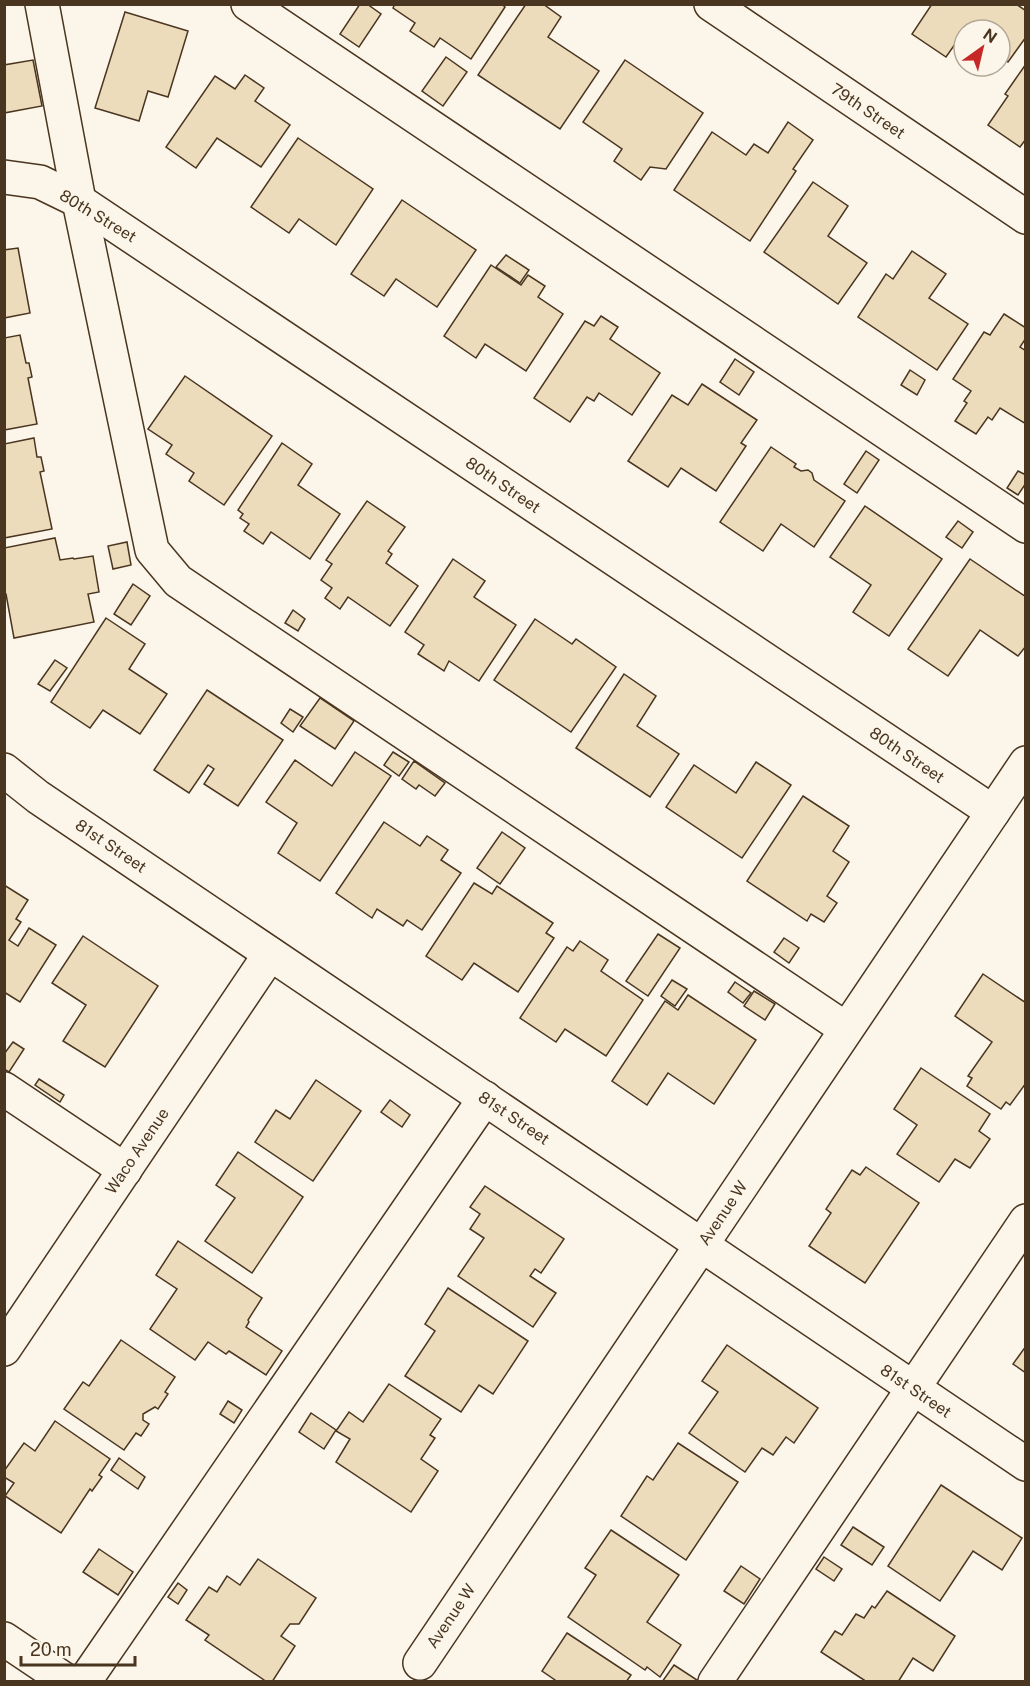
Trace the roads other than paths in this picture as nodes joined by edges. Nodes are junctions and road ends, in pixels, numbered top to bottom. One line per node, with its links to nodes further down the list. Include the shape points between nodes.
1 (42, 4): 5 (street)
2 (248, 4): 7 (street)
3 (711, 4): 6 (street, 79th Street)
4 (4, 177): 5 (street, 80th Street, via 40,182)
5 (80, 201): 10 (street, 80th Street); 12 (street, via 152,550 178,581)
6 (1026, 217)
7 (1026, 526)
8 (1026, 763): 10 (street, Avenue W)
9 (4, 770): 11 (street, 81st Street)
10 (993, 812): 12 (street, Avenue W)
11 (270, 954): 14 (street, 81st Street); 15 (street, Waco Avenue)
12 (846, 1029): 17 (street, Avenue W)
13 (4, 1089): 15 (street)
14 (485, 1098): 17 (street, 81st Street); 24 (street)
15 (125, 1170): 18 (street, Waco Avenue)
16 (1026, 1221): 19 (street)
17 (701, 1246): 19 (street, 81st Street); 22 (street, Avenue W)
18 (4, 1349)
19 (913, 1389): 20 (street, 81st Street); 25 (street)
20 (1026, 1464)
21 (4, 1639): 23 (street)
22 (420, 1663)
23 (68, 1682)
24 (84, 1682)
25 (715, 1682)

